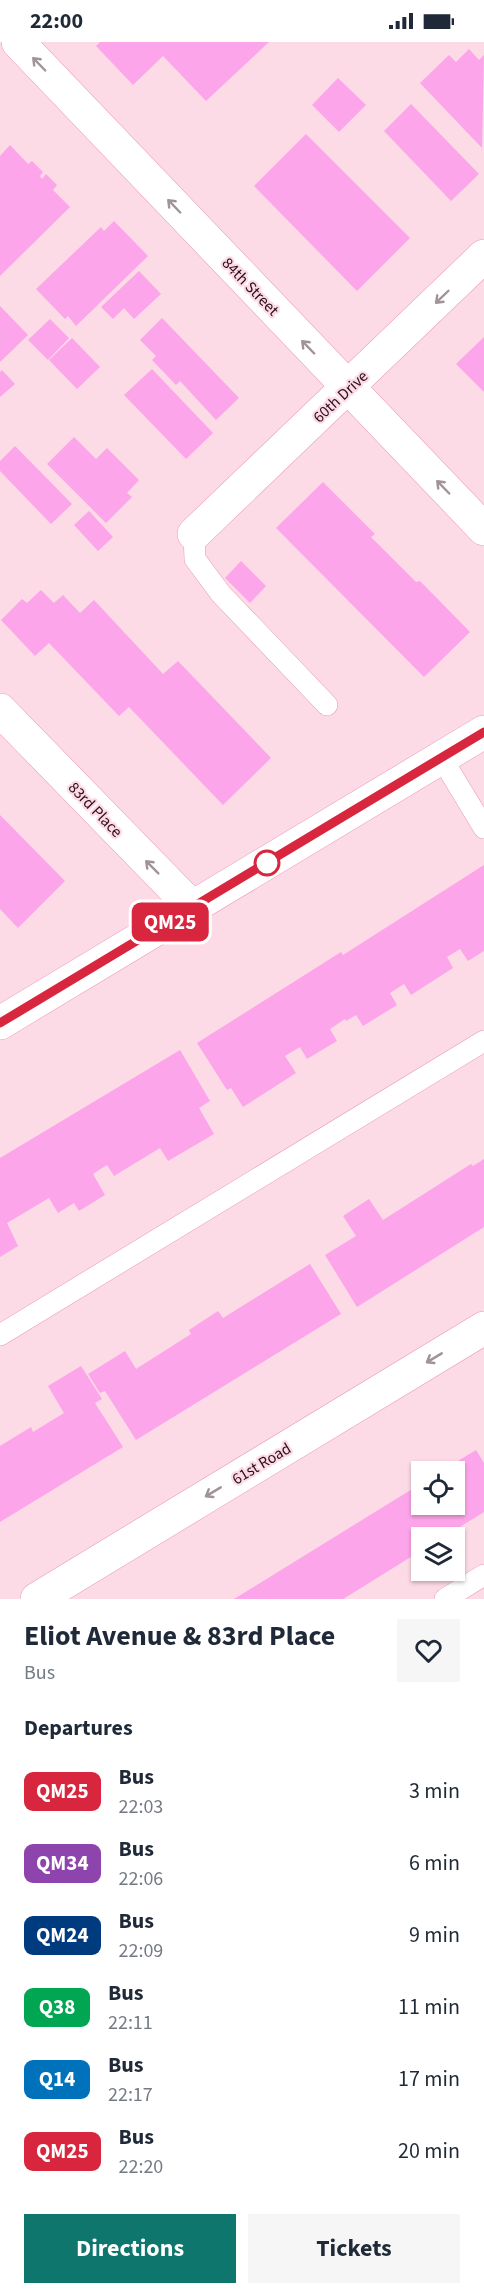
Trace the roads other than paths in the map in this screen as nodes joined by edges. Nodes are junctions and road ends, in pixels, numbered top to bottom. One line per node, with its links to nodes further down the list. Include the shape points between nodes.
1 (18, 42): 3 (street, 84th Street, one-way to 1)
2 (484, 256): 3 (street, 60th Drive, one-way to 3)
3 (348, 388): 4 (street, 84th Street, one-way to 3); 5 (street, 60th Drive)
4 (484, 530)
5 (194, 534): 6 (lane, via 195,559 220,594)
6 (327, 705)
7 (0, 710): 11 (street, 83rd Place, one-way to 7)
8 (484, 732): 9 (street)
9 (441, 757): 10 (lane); 11 (street)
10 (484, 828)
11 (193, 908): 12 (street)
12 (0, 1023)
13 (484, 1041): 15 (lane)
14 (484, 1328): 17 (street, 61st Road, one-way to 17)
15 (0, 1335)
16 (484, 1575): 18 (lane)
17 (37, 1599)
18 (444, 1599)

